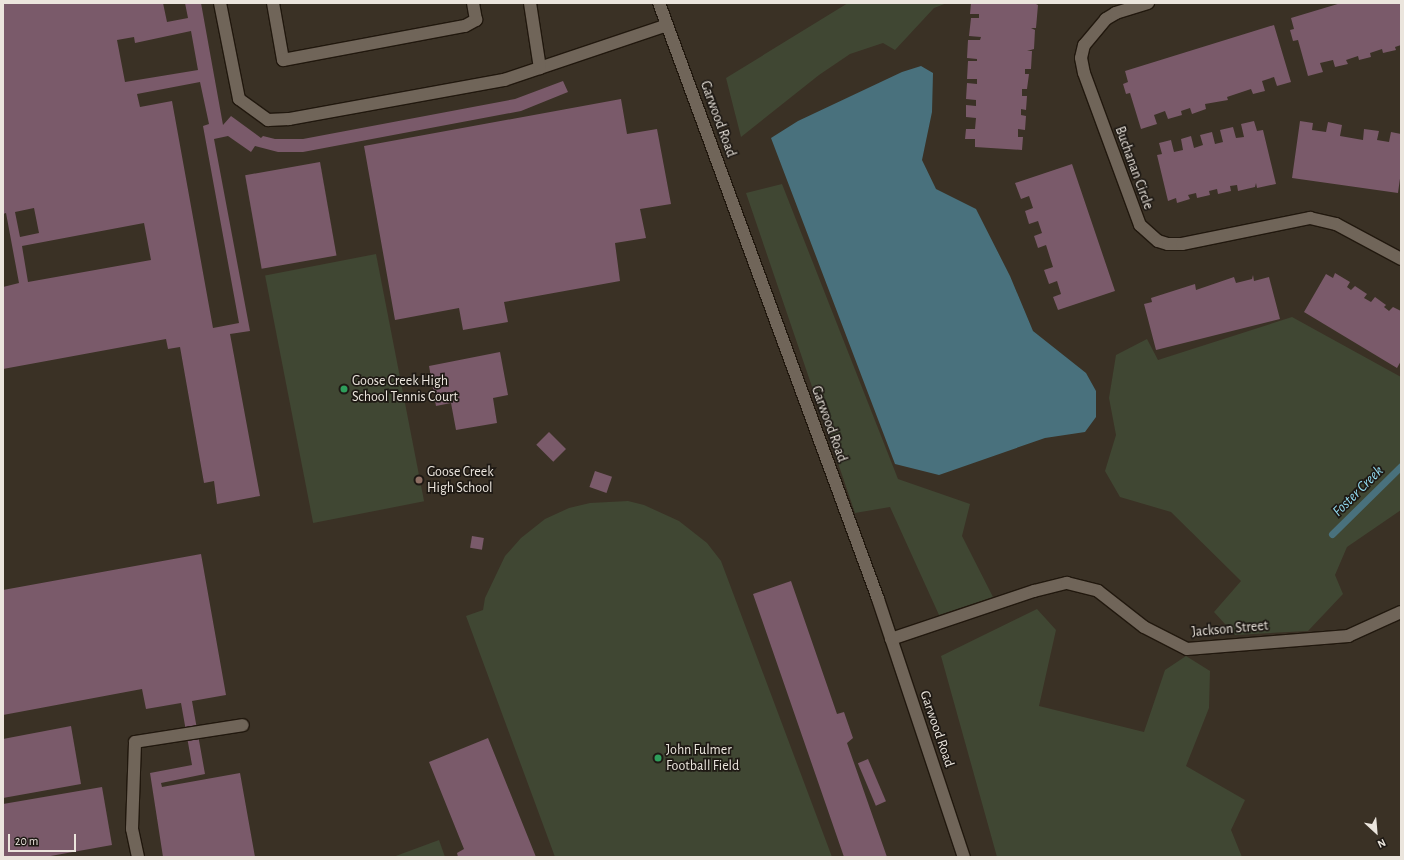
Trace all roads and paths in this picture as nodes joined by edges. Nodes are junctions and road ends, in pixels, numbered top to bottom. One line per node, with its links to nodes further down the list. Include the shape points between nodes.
1 (220, 3): 8 (street, via 240,99 268,120 289,119 504,80)
2 (273, 3): 3 (street, via 283,60 465,26 476,20)
3 (473, 3)
4 (530, 3): 8 (street)
5 (659, 3): 7 (street, Garwood Road)
6 (1148, 3): 9 (street, Buchanan Circle, via 1116,13 1106,19 1091,34 1084,45 1081,58 1084,73 1140,225 1158,241 1182,244 1310,218 1336,224)
7 (667, 25): 8 (street); 11 (street, Garwood Road)
8 (540, 68)
9 (1401, 259)
10 (1401, 612): 11 (street, Jackson Street, via 1348,636 1187,649 1144,627 1098,591 1067,583 1034,591)
11 (891, 639): 14 (street, Garwood Road)
12 (243, 725): 13 (street, via 135,742 132,829)
13 (138, 857)
14 (964, 857)

